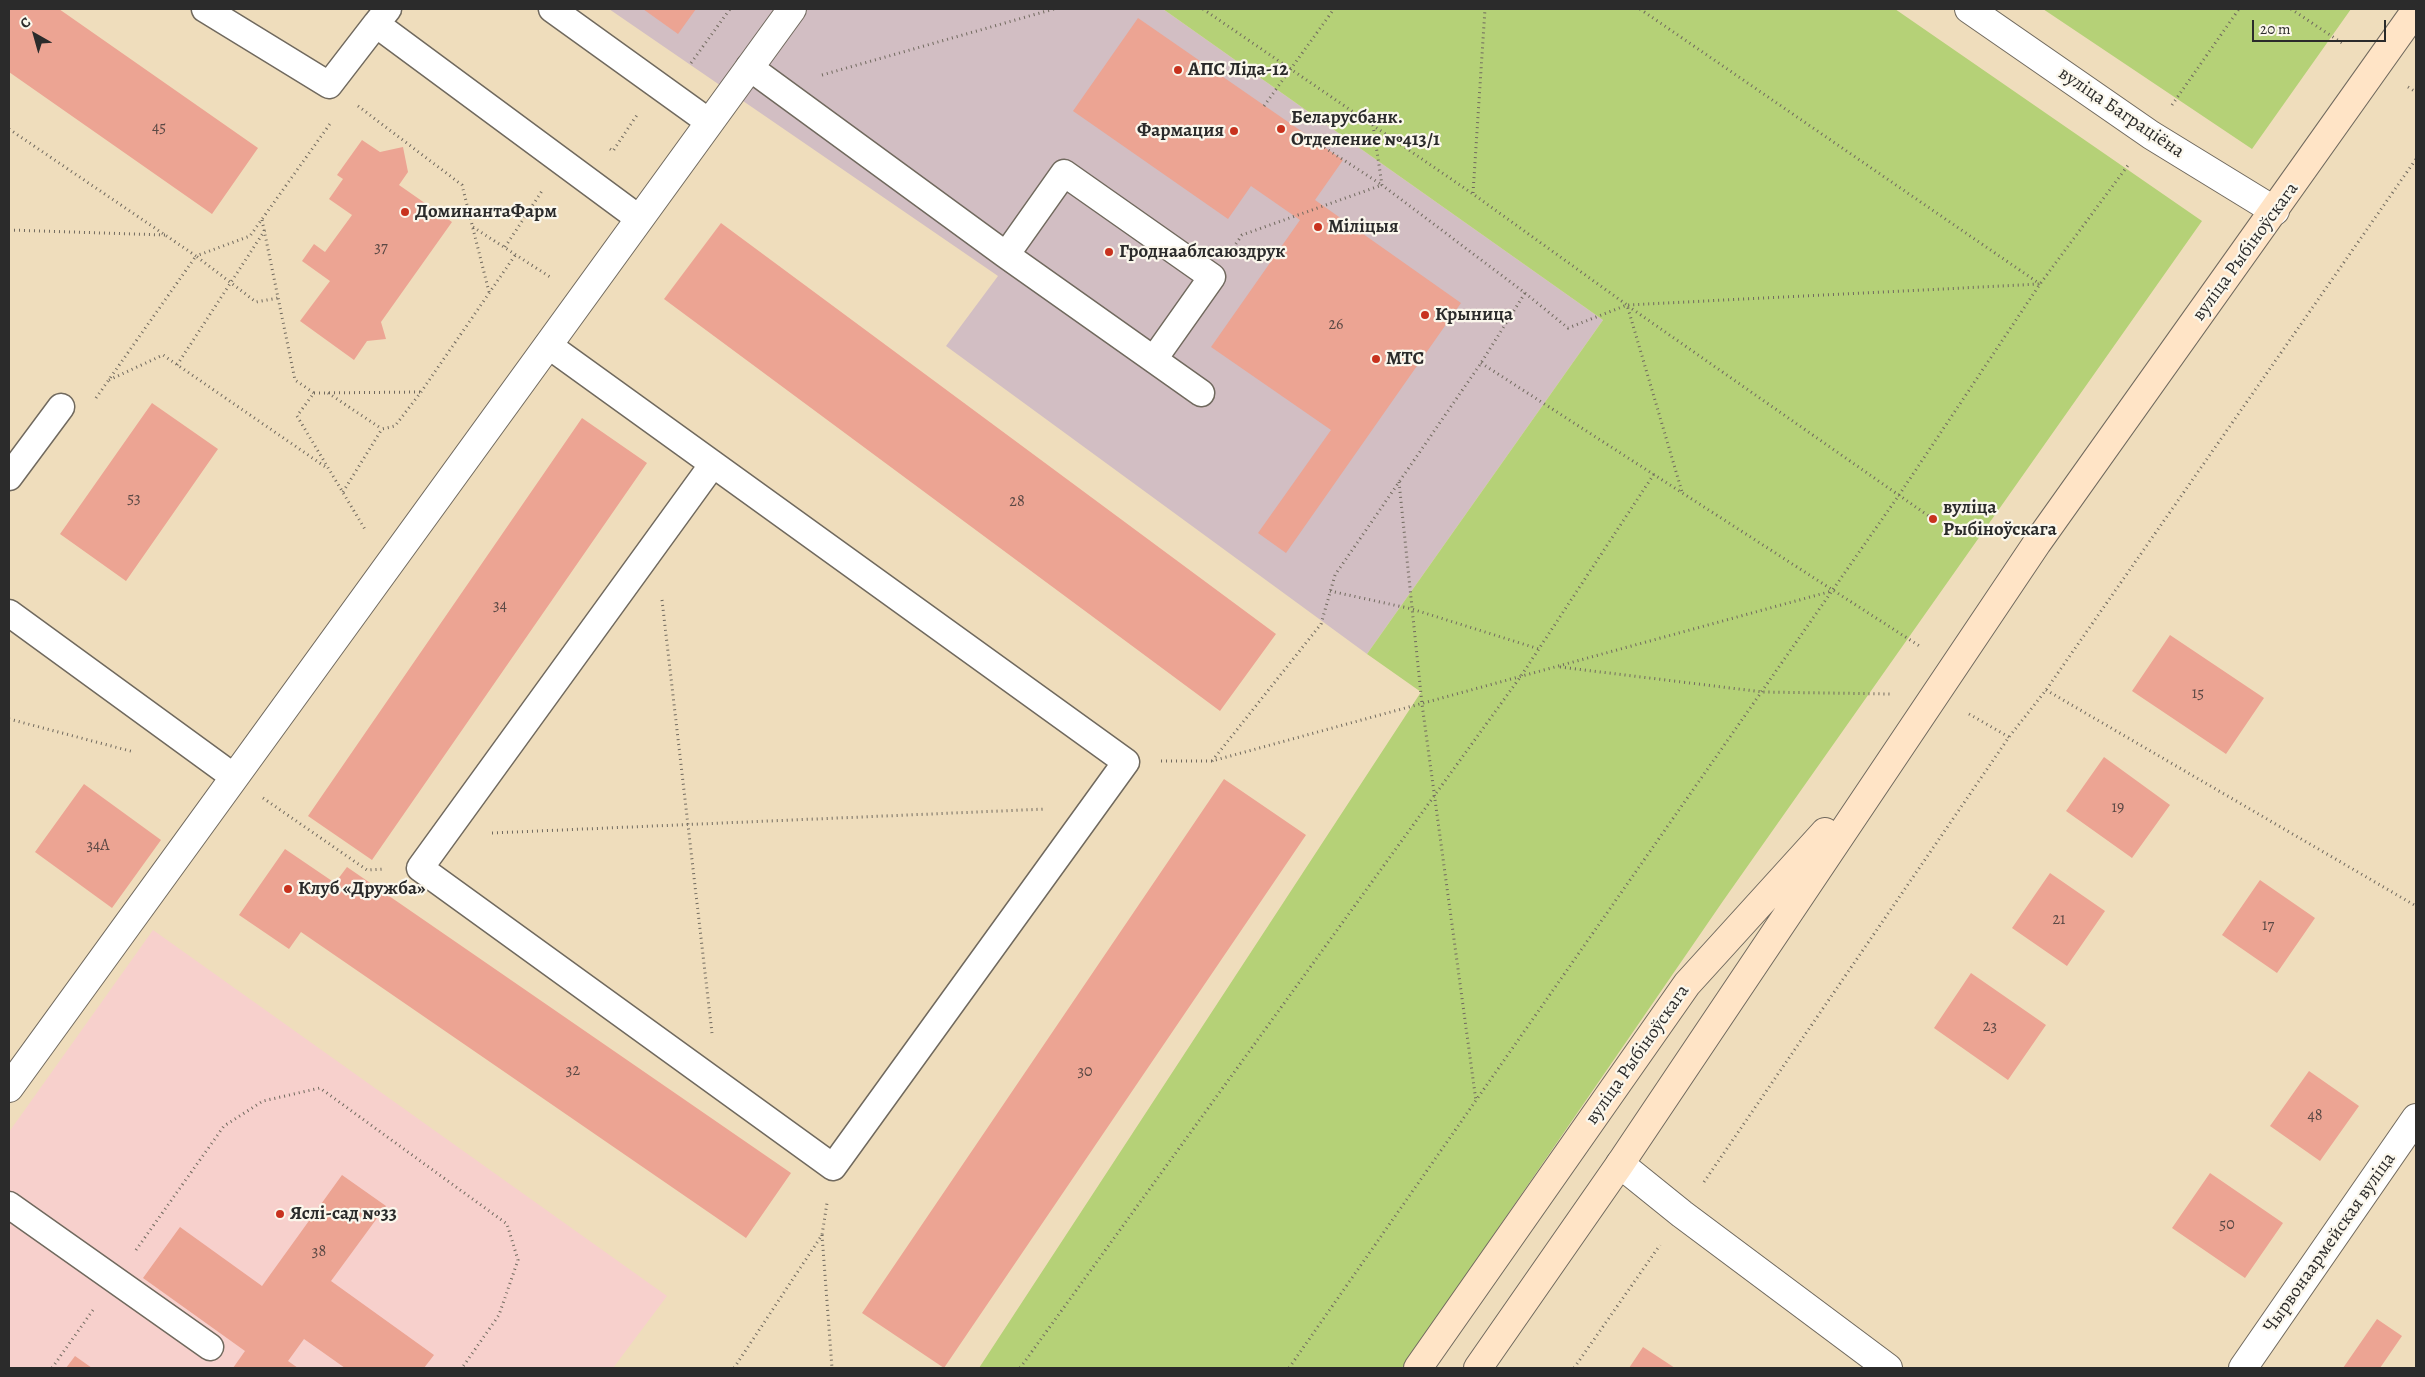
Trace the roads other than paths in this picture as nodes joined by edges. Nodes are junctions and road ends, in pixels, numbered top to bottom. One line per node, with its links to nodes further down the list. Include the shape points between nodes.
1 (205, 9): 6 (lane, via 339,92)
2 (552, 9): 8 (lane)
3 (792, 9): 7 (street)
4 (1970, 9): 9 (street, вуліца Баграціёна, via 2151,135)
5 (2416, 10): 9 (main road, вуліца Рыбіноўскага)
6 (382, 16): 10 (lane)
7 (749, 67): 8 (street); 11 (lane)
8 (709, 122): 10 (street)
9 (2276, 211): 19 (main road, вуліца Рыбіноўскага, via 2037,543)
10 (637, 218): 12 (street)
11 (1006, 255): 13 (lane); 13 (lane, via 1064,173 1212,277)
12 (548, 345): 16 (lane); 20 (street)
13 (1154, 360): 14 (lane)
14 (1201, 392)
15 (61, 407): 17 (lane)
16 (713, 464): 16 (lane, via 420,868 833,1167 1126,762)
17 (9, 477)
18 (9, 613): 20 (lane)
19 (1887, 764): 23 (main road, вуліца Рыбіноўскага); 27 (main road, вуліца Рыбіноўскага, via 1687,984)
20 (234, 778): 21 (street)
21 (9, 1088)
22 (2416, 1118): 29 (street, Чырвонаармейская вуліца)
23 (1620, 1164): 26 (street); 28 (main road, вуліца Рыбіноўскага)
24 (9, 1206): 25 (lane)
25 (210, 1347)
26 (1880, 1366)
27 (1418, 1368)
28 (1478, 1368)
29 (2244, 1368)

